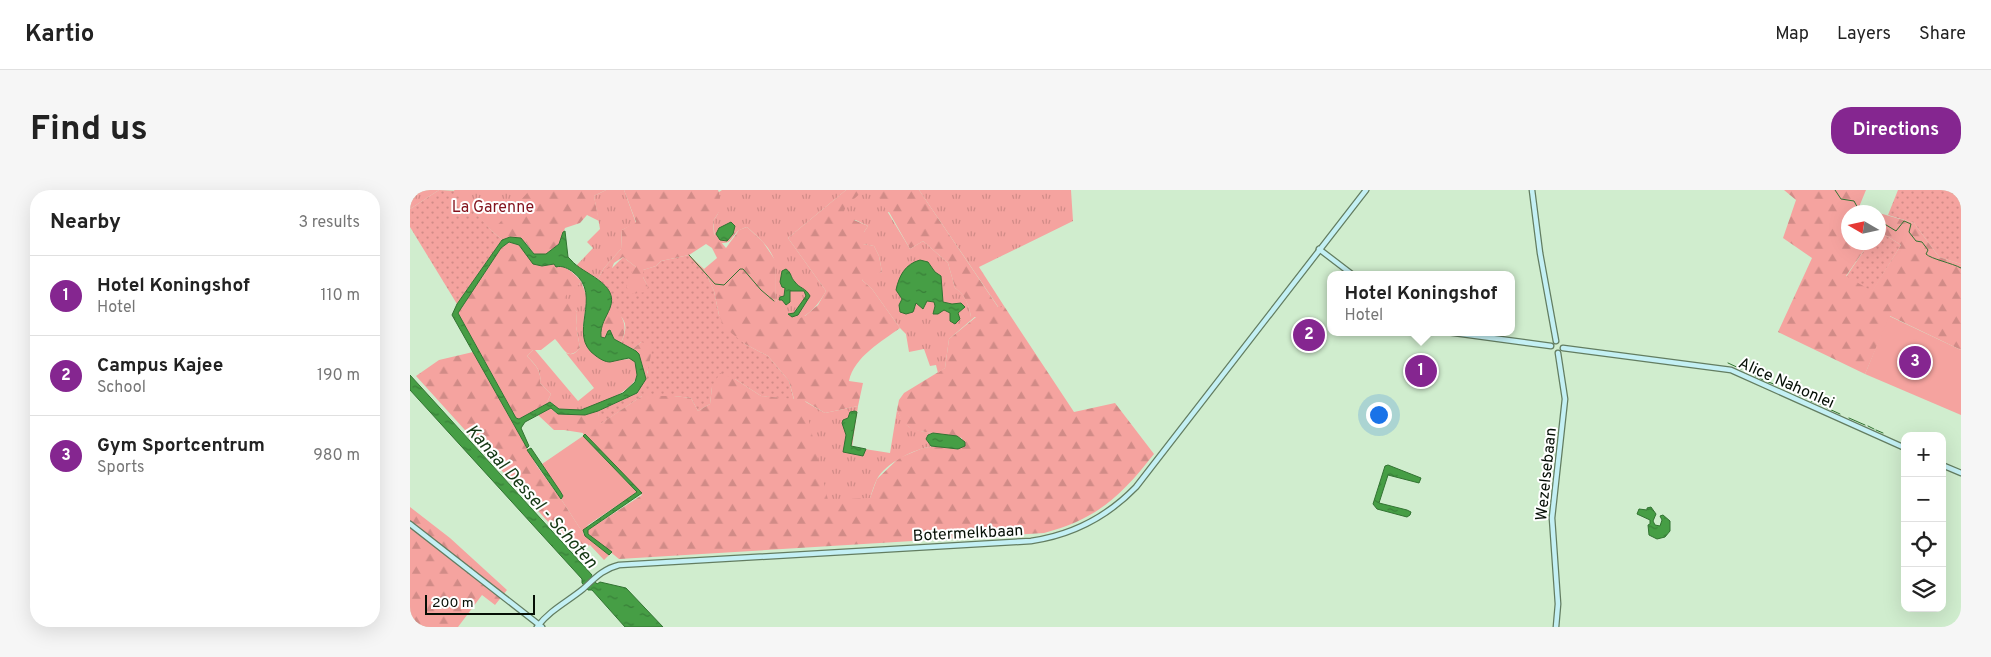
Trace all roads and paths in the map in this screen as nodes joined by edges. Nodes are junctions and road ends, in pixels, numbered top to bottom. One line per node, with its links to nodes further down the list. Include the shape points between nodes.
1 (1366, 190): 3 (main road, Botermelkbaan)
2 (1532, 190): 6 (main road)
3 (1320, 250): 4 (main road); 14 (main road, Botermelkbaan, via 1136,487 1106,514 1079,528 1031,541 623,564 607,568 597,575 556,607)
4 (1348, 271)
5 (1477, 336): 7 (main road)
6 (1556, 341): 7 (main road); 8 (main road, via 1562,342)
7 (1551, 346): 9 (main road, via 1553,352)
8 (1563, 348): 9 (main road); 10 (main road, Alice Nahonlei, via 1731,370)
9 (1558, 353): 15 (main road, Wezelsebaan, via 1565,399 1552,518 1558,596)
10 (1901, 446)
11 (1946, 467): 12 (main road)
12 (1961, 473)
13 (410, 524): 14 (main road)
14 (539, 626)
15 (1556, 627)

